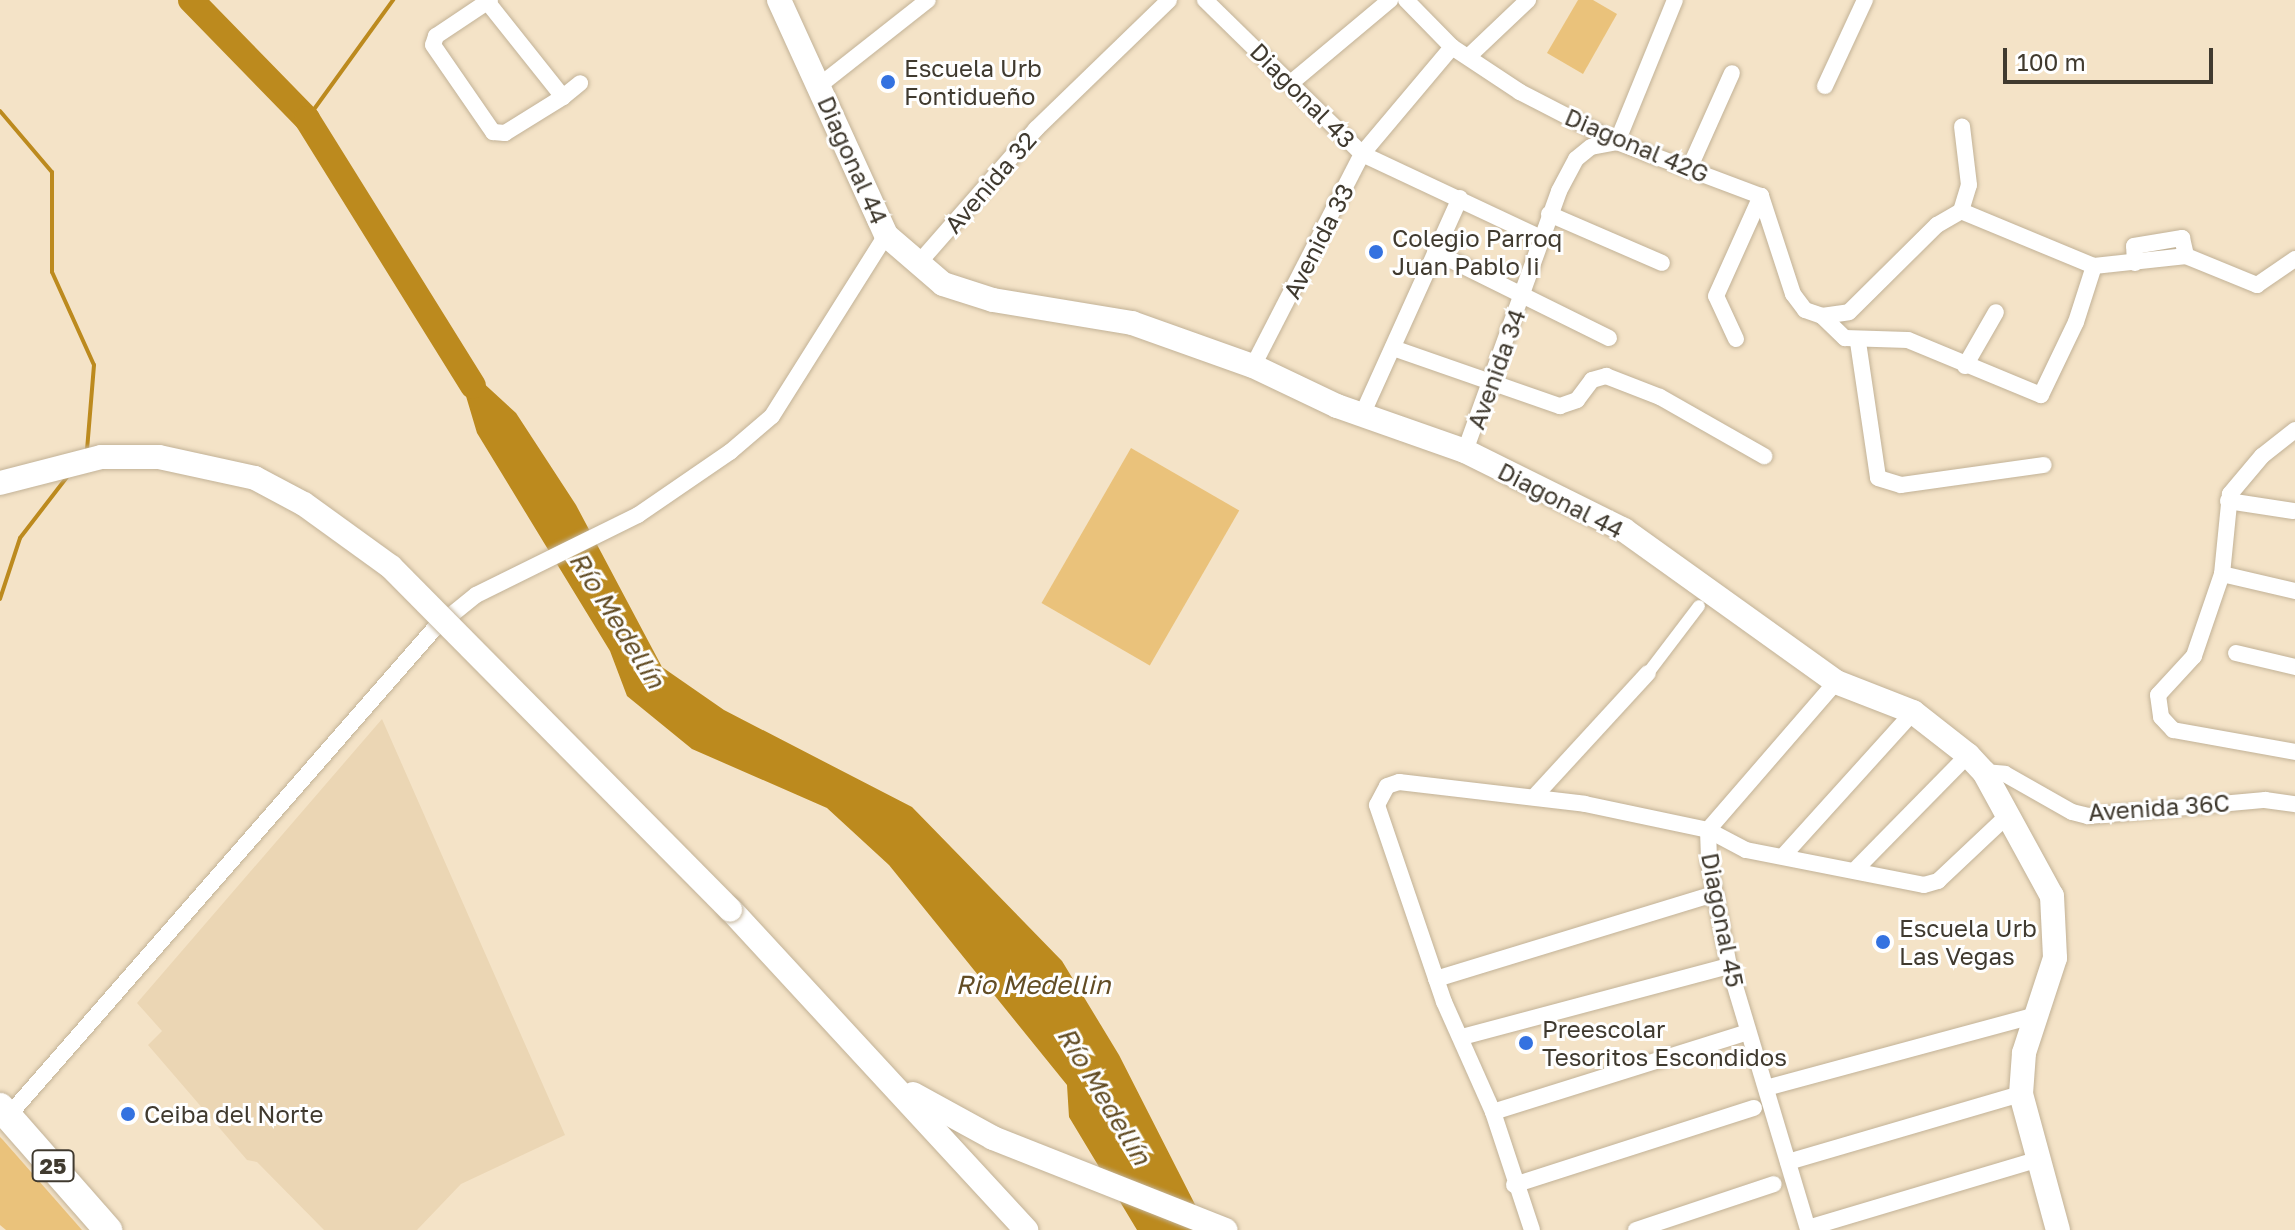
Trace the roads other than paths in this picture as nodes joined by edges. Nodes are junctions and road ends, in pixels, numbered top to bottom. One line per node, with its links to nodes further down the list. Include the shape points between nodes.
1 (779, 0): 16 (main road, Diagonal 44)
2 (928, 0): 16 (street)
3 (1169, 0): 32 (street, Avenida 32, via 1036,129)
4 (1205, 0): 14 (street, Diagonal 43)
5 (1390, 0): 14 (street)
6 (1406, 0): 11 (street, Diagonal 42G)
7 (1528, 0): 12 (street)
8 (1675, 0): 20 (street)
9 (1865, 0): 17 (street)
10 (490, 2): 18 (street); 18 (street, via 436,36 434,53 493,132 505,133)
11 (1452, 47): 12 (street, Diagonal 42G); 21 (street, Avenida 33)
12 (1468, 57): 20 (street, Diagonal 42G, via 1520,92)
13 (1732, 73): 22 (street)
14 (1292, 82): 21 (street, Diagonal 43)
15 (580, 83): 18 (street)
16 (820, 85): 27 (main road, Diagonal 44)
17 (1825, 86)
18 (563, 97)
19 (1962, 126): 25 (street, via 1969,185)
20 (1617, 142): 22 (street, Diagonal 42G); 26 (street, Avenida 34, via 1591,147 1576,159)
21 (1362, 154): 24 (street, Diagonal 43); 41 (street, Avenida 33)
22 (1689, 169): 23 (street, Diagonal 42G)
23 (1761, 196): 36 (street, via 1793,294 1805,310); 38 (street, via 1716,296)
24 (1460, 198): 28 (street, Diagonal 43); 29 (street)
25 (1961, 211): 33 (street); 36 (street, via 1937,225 1849,312)
26 (1549, 214): 28 (street, Avenida 34); 31 (street)
27 (886, 235): 32 (main road, Diagonal 44); 78 (street, via 772,416 638,515 476,595 434,629)
28 (1541, 238): 34 (street, Avenida 34)
29 (1435, 252): 34 (street); 40 (street)
30 (2295, 259): 33 (street, via 2257,285 2186,256)
31 (1662, 263)
32 (917, 265): 41 (main road, Diagonal 44, via 943,284 993,300 1132,323)
33 (2094, 266): 42 (street, via 2045,391 2036,395)
34 (1522, 296): 37 (street); 43 (street, Avenida 34)
35 (1996, 312): 42 (street)
36 (1822, 316): 39 (street, via 1845,338)
37 (1609, 338)
38 (1736, 339)
39 (1858, 342): 42 (street, via 1908,340); 48 (street, via 1878,478 1901,485)
40 (1393, 348): 43 (street); 44 (street)
41 (1253, 366): 44 (main road, Diagonal 44)
42 (1965, 366)
43 (1493, 383): 46 (street, Avenida 34); 47 (street, via 1560,406 1577,400 1596,377 1606,376 1660,397)
44 (1362, 415): 46 (main road, Diagonal 44)
45 (2295, 430): 50 (street, via 2262,456)
46 (1465, 451): 58 (main road, Diagonal 44, via 1624,530)
47 (1764, 456)
48 (2044, 465)
49 (0, 483): 74 (main road, bridge, via 101,457 159,457 255,478 304,504 391,567 730,909)
50 (2228, 501): 51 (street); 52 (street)
51 (2293, 511)
52 (2222, 574): 53 (street); 60 (street, via 2194,656 2158,695 2161,717 2173,730)
53 (2295, 591)
54 (1699, 606): 57 (street)
55 (2236, 653): 56 (street)
56 (2295, 667)
57 (1648, 673): 62 (street)
58 (1836, 682): 59 (main road, Diagonal 44); 65 (street)
59 (1913, 712): 61 (main road, Diagonal 44); 66 (street)
60 (2295, 752)
61 (1976, 763): 63 (street, Avenida 36C, via 2088,816 2265,800); 64 (main road, Diagonal 44); 67 (street)
62 (1534, 797): 65 (street, Diagonal 45); 70 (street, Diagonal 45, via 1410,781 1387,786 1377,805)
63 (2294, 805)
64 (2006, 817): 67 (street, via 1938,881 1924,885); 71 (main road, Diagonal 44, via 2052,896 2055,958)
65 (1708, 830): 66 (street, via 1737,848); 68 (street, Diagonal 45)
66 (1784, 855): 67 (street)
67 (1856, 869)
68 (1714, 894): 69 (street, Diagonal 45); 70 (street)
69 (1729, 966): 72 (street, Diagonal 45); 73 (street)
70 (1436, 979): 73 (street)
71 (2036, 1015): 75 (street); 76 (main road, Diagonal 44, via 2024,1053)
72 (1748, 1032): 75 (street, Diagonal 45); 79 (street)
73 (1462, 1037): 79 (street)
74 (883, 1075): 86 (main road); 87 (main road, via 993,1138)
75 (1766, 1088): 81 (street, Diagonal 45)
76 (2021, 1094): 80 (main road, Diagonal 44); 81 (street)
77 (1754, 1108): 83 (street)
78 (5, 1111): 85 (highway, 25)
79 (1493, 1112): 83 (street)
80 (2039, 1159): 84 (street); 90 (main road, Diagonal 44)
81 (1788, 1162): 84 (street, Diagonal 45)
82 (1774, 1184): 89 (street)
83 (1514, 1185): 88 (street)
84 (1808, 1229)
85 (108, 1230)
86 (1026, 1230)
87 (1225, 1230)
88 (1532, 1230)
89 (1636, 1230)
90 (2058, 1230)

